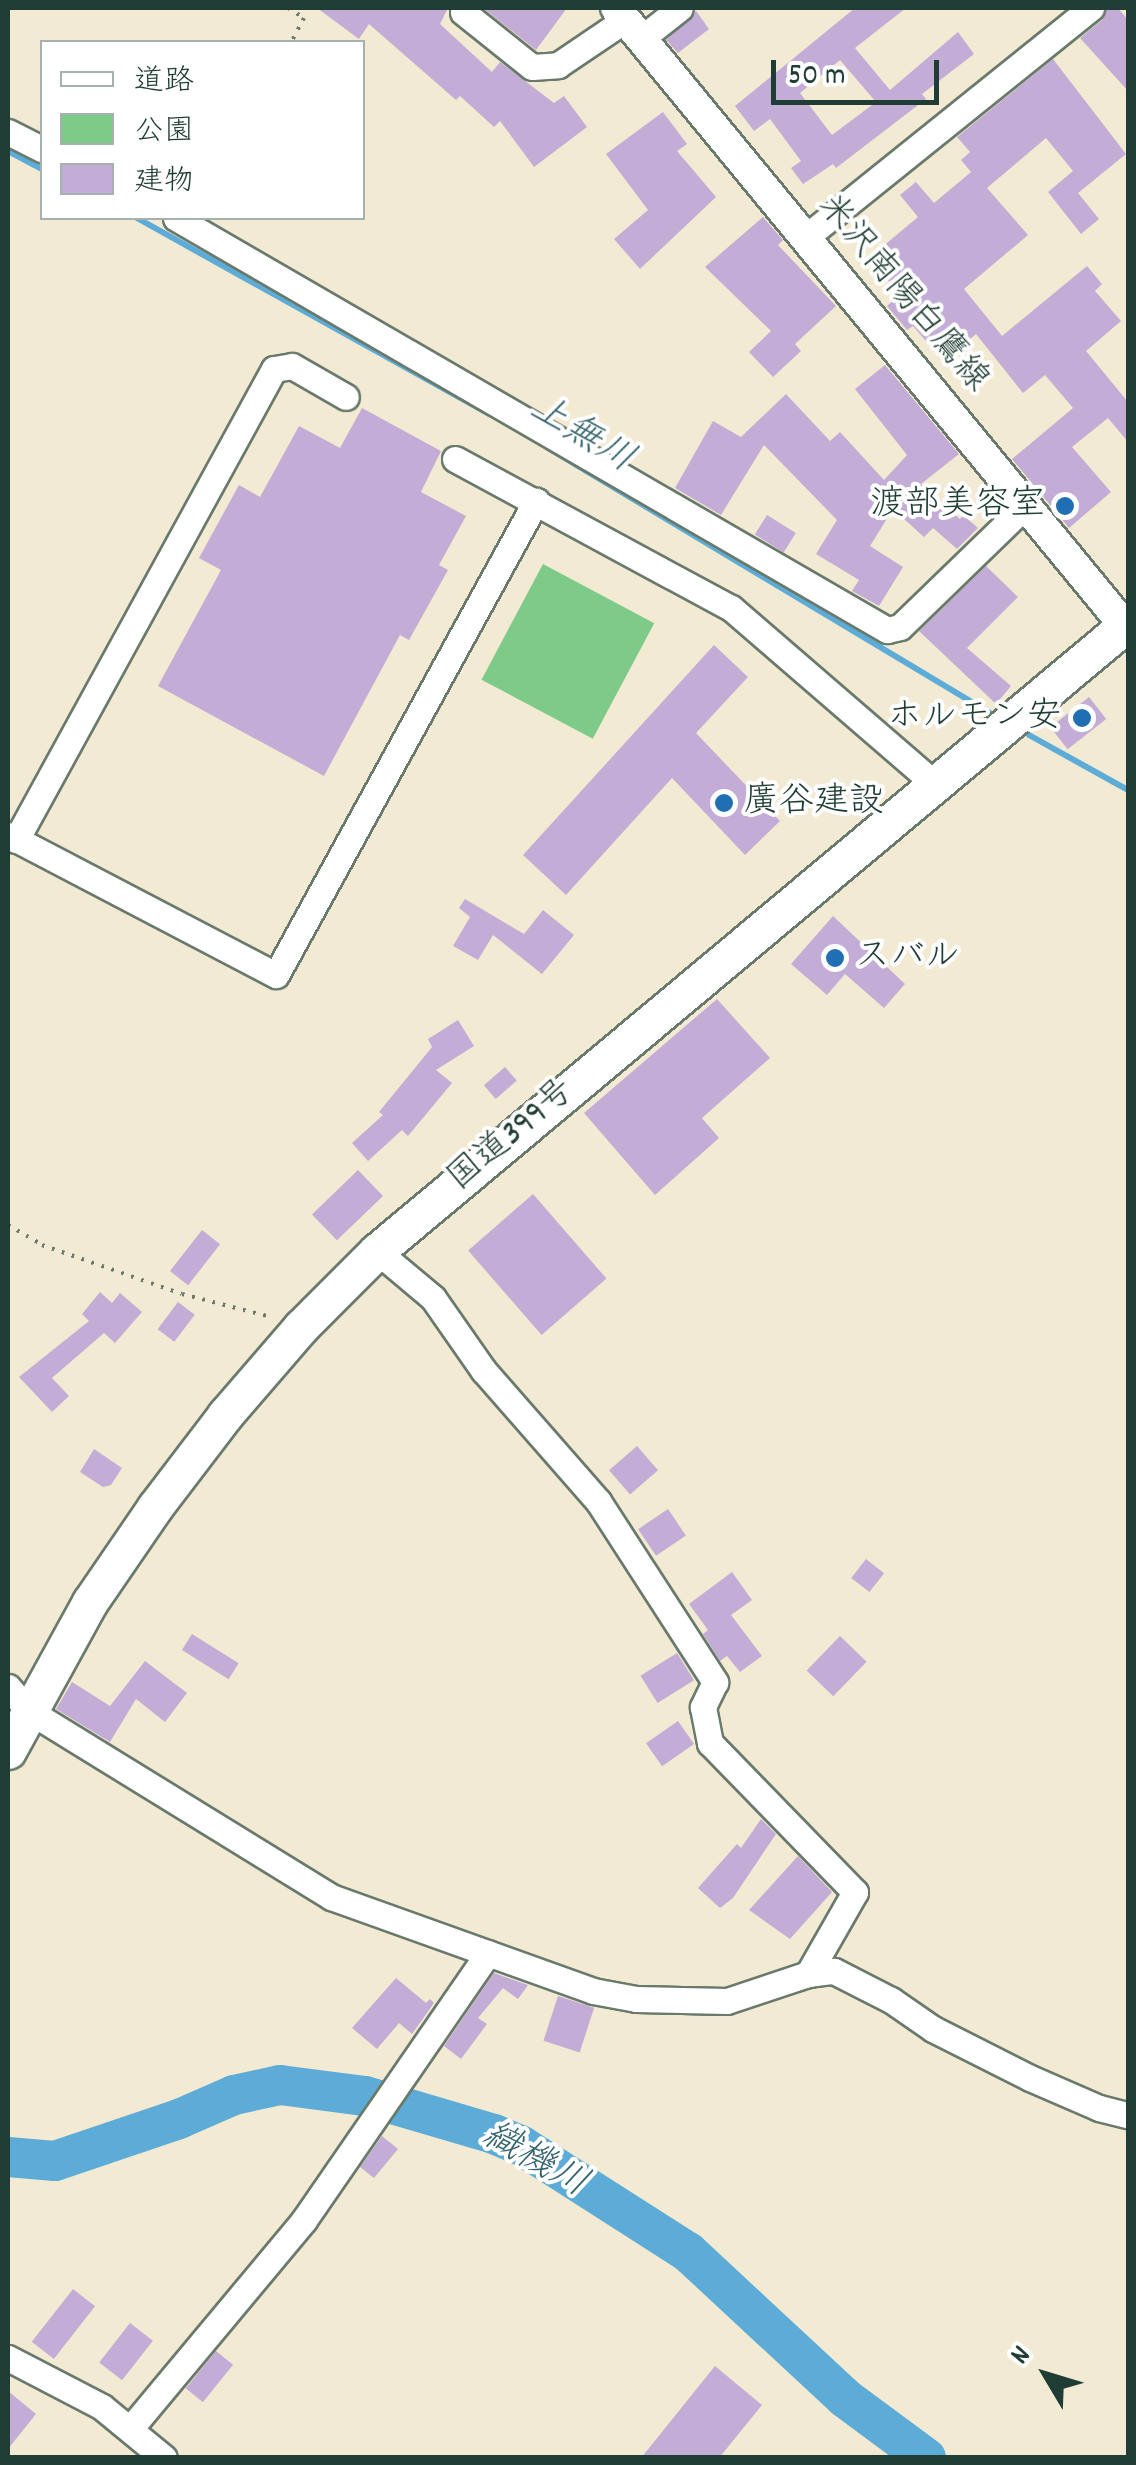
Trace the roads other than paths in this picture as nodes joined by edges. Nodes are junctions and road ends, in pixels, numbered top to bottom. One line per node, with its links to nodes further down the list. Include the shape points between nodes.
1 (680, 8): 4 (street)
2 (1090, 8): 8 (street)
3 (463, 12): 4 (street, via 532,67 558,65)
4 (628, 21): 8 (main road, 米沢南陽白鷹線)
5 (8, 132): 6 (street)
6 (40, 148)
7 (179, 220): 12 (street, via 887,630 900,627)
8 (806, 238): 12 (main road, 米沢南陽白鷹線)
9 (346, 397): 15 (street, via 292,366 274,369)
10 (455, 459): 11 (street)
11 (536, 501): 14 (street, via 731,608); 15 (street, via 276,975)
12 (1027, 504): 13 (main road, 米沢南陽白鷹線)
13 (1127, 626): 14 (highway, 国道399号)
14 (936, 785): 16 (highway, 国道399号)
15 (12, 837)
16 (377, 1251): 17 (highway, 国道399号, via 224,1415); 20 (street, via 433,1298 484,1371 598,1501 715,1682 703,1707 710,1743 855,1892)
17 (18, 1699): 18 (highway, 国道399号); 19 (street, via 331,1897)
18 (8, 1751)
19 (488, 1953): 20 (street, via 593,1991 679,2003 727,2001); 23 (street, via 304,2220)
20 (808, 1974): 21 (street, via 834,1972 863,1984 933,2030 1030,2078)
21 (1128, 2115)
22 (8, 2358): 23 (street)
23 (130, 2429): 24 (street)
24 (164, 2458)

